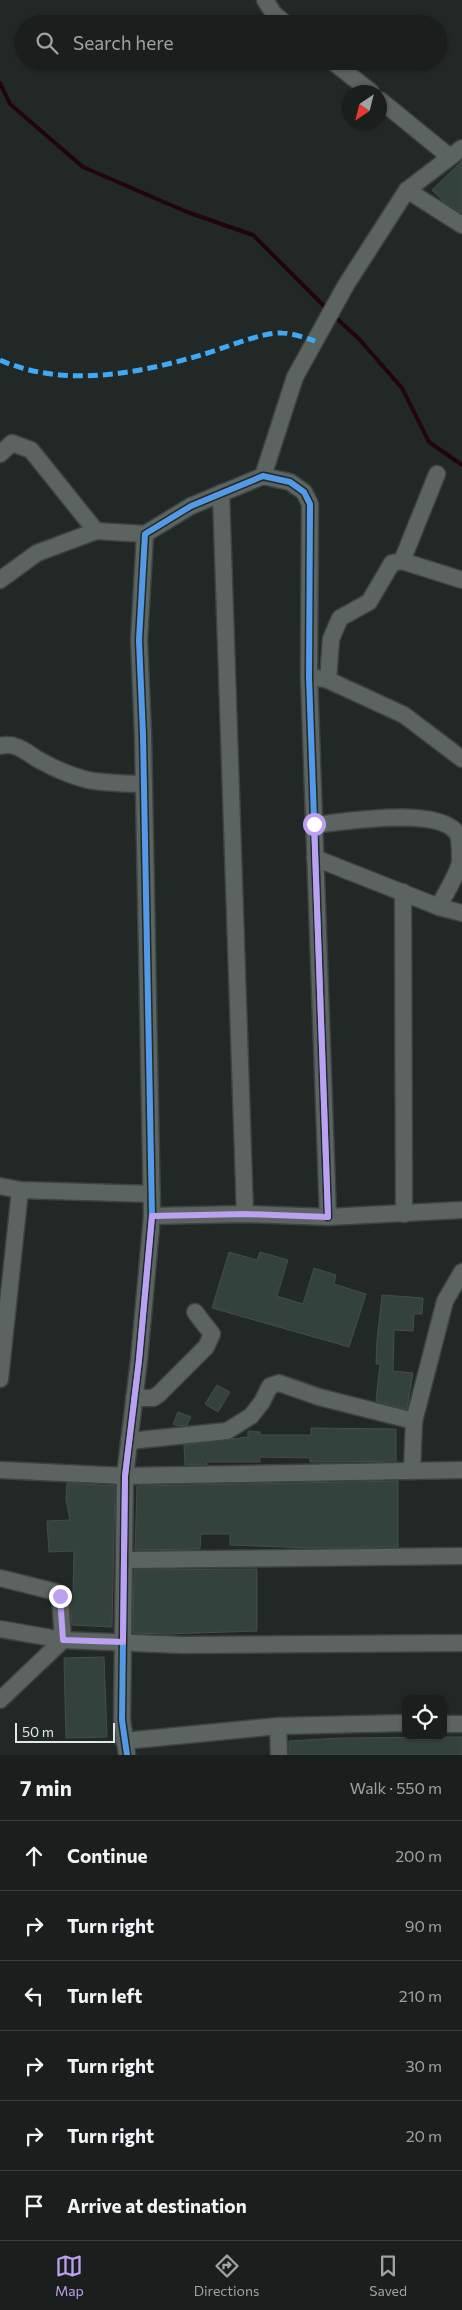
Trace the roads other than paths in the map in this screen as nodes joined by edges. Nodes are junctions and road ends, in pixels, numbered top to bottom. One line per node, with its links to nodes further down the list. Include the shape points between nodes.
1 (265, 0): 2 (street)
2 (275, 15)
3 (343, 70): 4 (street)
4 (362, 85)
5 (387, 105): 6 (street)
6 (456, 152): 7 (street)
7 (407, 190): 8 (street); 11 (street, via 335,304 295,377)
8 (462, 225)
9 (0, 454): 13 (street, via 12,443 31,450)
10 (437, 474): 15 (street)
11 (263, 476): 12 (street); 18 (street, via 290,482 304,492 310,504)
12 (221, 493): 14 (street, via 191,506); 32 (street)
13 (96, 530): 14 (street); 16 (street, via 37,553)
14 (144, 534): 22 (street, via 138,640)
15 (402, 561): 17 (street); 19 (street, via 392,563 369,602 340,618 331,639)
16 (0, 580)
17 (462, 580)
18 (308, 677): 19 (street); 23 (street)
19 (328, 680): 21 (street, via 404,715)
20 (0, 746): 22 (street, via 18,746 65,774 94,783)
21 (462, 759)
22 (144, 784): 30 (street)
23 (314, 824): 24 (street); 26 (street, via 410,816 450,826 458,836 460,863)
24 (315, 858): 25 (street); 35 (street)
25 (403, 892): 26 (street); 33 (street)
26 (439, 907): 27 (street)
27 (462, 913)
28 (0, 1186): 29 (street)
29 (20, 1190): 30 (street); 38 (street)
30 (152, 1194): 34 (street)
31 (462, 1210): 33 (street)
32 (245, 1214): 34 (street); 35 (street)
33 (404, 1214): 35 (street)
34 (152, 1216): 39 (street)
35 (328, 1217)
36 (462, 1272): 40 (street, via 445,1302)
37 (195, 1312): 39 (street, via 212,1334 206,1347 160,1394 153,1398)
38 (0, 1379)
39 (134, 1398): 41 (street)
40 (414, 1421): 41 (street, via 279,1383 270,1386 251,1416 227,1431); 44 (street)
41 (129, 1441): 45 (street)
42 (0, 1470): 45 (street)
43 (462, 1470): 44 (street)
44 (412, 1471): 45 (street)
45 (125, 1476): 47 (street)
46 (462, 1556): 47 (street)
47 (125, 1560): 51 (street)
48 (0, 1578): 50 (street, via 56,1592 60,1596)
49 (0, 1629): 50 (street)
50 (63, 1640): 51 (street); 53 (street)
51 (123, 1642): 52 (street, via 181,1645); 58 (street)
52 (462, 1643)
53 (0, 1700)
54 (402, 1724): 57 (street)
55 (447, 1724): 56 (street)
56 (462, 1724)
57 (278, 1726): 58 (street); 59 (street)
58 (125, 1748)
59 (279, 1755)

